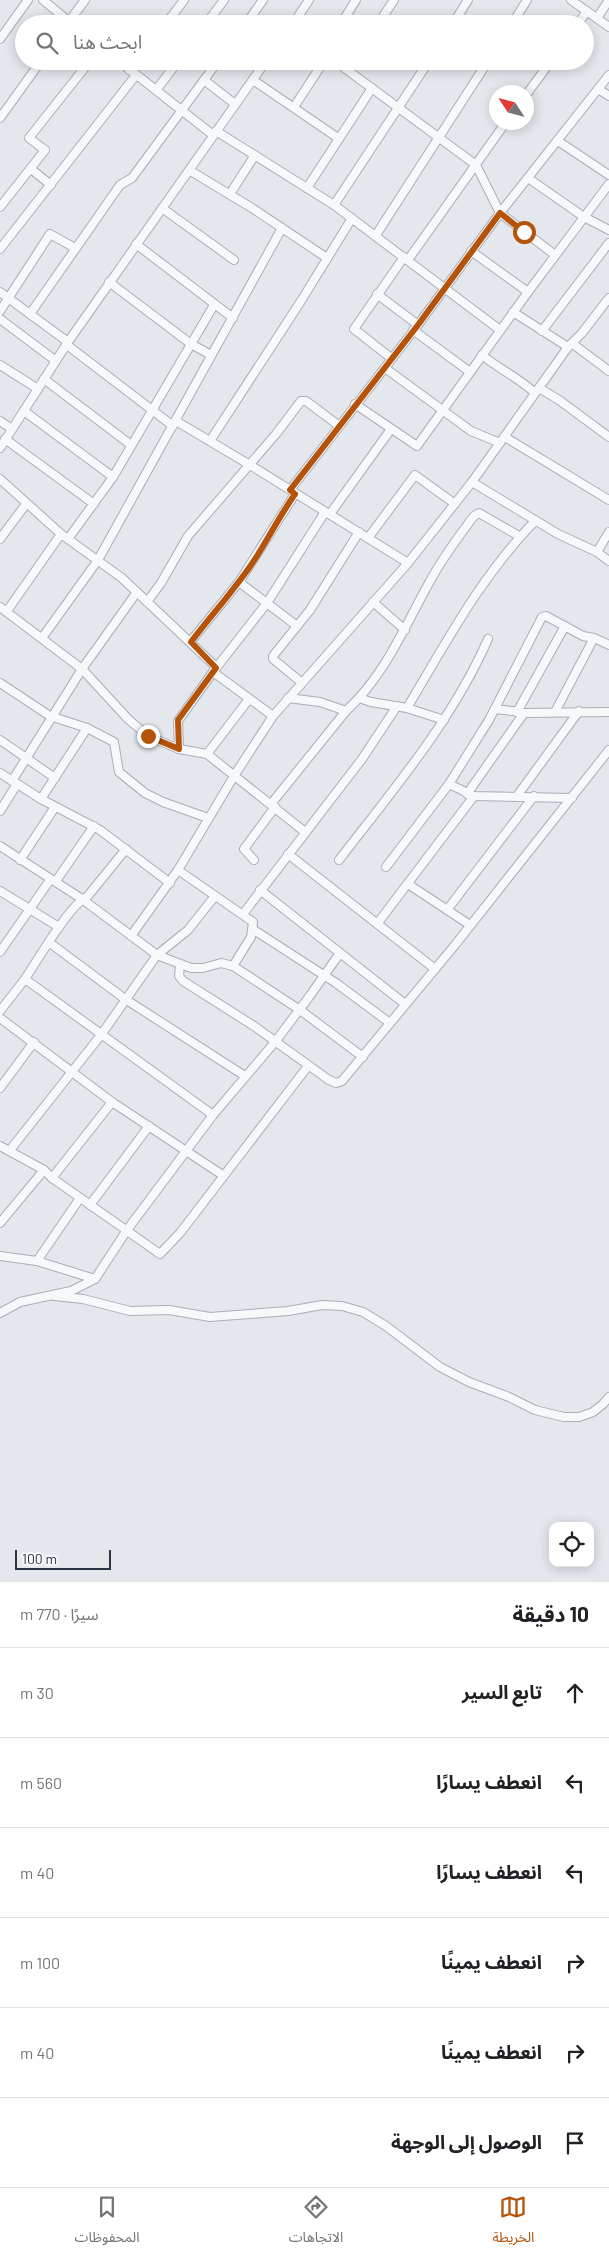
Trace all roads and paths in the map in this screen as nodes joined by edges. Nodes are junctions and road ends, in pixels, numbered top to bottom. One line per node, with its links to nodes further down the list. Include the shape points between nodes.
1 (28, 0): 15 (street)
2 (43, 0): 16 (street)
3 (85, 0): 17 (street)
4 (184, 0): 18 (street)
5 (224, 0): 19 (street)
6 (263, 0): 20 (street)
7 (309, 0): 21 (street)
8 (356, 0): 22 (street)
9 (394, 0): 23 (street)
10 (468, 0): 24 (street)
11 (527, 0): 25 (street)
12 (571, 0): 14 (street)
13 (609, 0): 30 (street)
14 (587, 11): 26 (street); 27 (street)
15 (17, 15)
16 (60, 15)
17 (75, 15)
18 (172, 15)
19 (213, 15)
20 (254, 15)
21 (299, 15)
22 (347, 15)
23 (384, 15)
24 (459, 15)
25 (518, 15)
26 (584, 15)
27 (593, 15)
28 (594, 16): 30 (street)
29 (15, 18): 32 (street)
30 (597, 18): 31 (street)
31 (609, 27)
32 (0, 39)
33 (35, 70): 55 (street)
34 (83, 70): 67 (street, via 29,138 45,150)
35 (130, 70): 44 (street)
36 (171, 70): 50 (street)
37 (211, 70): 46 (street)
38 (260, 70): 47 (street)
39 (318, 70): 56 (street)
40 (348, 70): 49 (street)
41 (423, 70): 57 (street)
42 (482, 70): 63 (street)
43 (544, 70): 48 (street)
44 (133, 72): 50 (street); 72 (street)
45 (609, 75): 51 (street)
46 (204, 80): 54 (street); 58 (street)
47 (253, 80): 54 (street); 56 (street)
48 (533, 85)
49 (372, 88): 57 (street); 62 (street)
50 (157, 89): 58 (street)
51 (598, 90): 52 (street); 64 (street)
52 (609, 96)
53 (0, 102): 55 (street)
54 (235, 104): 61 (street)
55 (8, 107): 59 (street)
56 (294, 107): 62 (street)
57 (399, 108): 63 (street); 75 (street)
58 (182, 110): 61 (street); 86 (street, via 132,178 120,185)
59 (0, 118)
60 (500, 130): 66 (street)
61 (214, 133): 65 (street); 68 (street)
62 (338, 138): 73 (street)
63 (438, 138): 66 (street); 83 (street)
64 (558, 142): 69 (street); 70 (street)
65 (255, 154): 73 (street); 74 (street)
66 (476, 165): 78 (street); 91 (street)
67 (31, 169): 72 (street); 76 (street)
68 (189, 170): 74 (street); 77 (street)
69 (609, 175)
70 (528, 178): 78 (street); 79 (street)
71 (609, 184): 79 (street)
72 (51, 185): 87 (street)
73 (307, 188): 75 (street)
74 (230, 194): 81 (street)
75 (334, 205): 80 (street)
76 (0, 207)
77 (162, 208): 85 (street); 92 (street)
78 (500, 213): 88 (street); 89 (street)
79 (584, 217): 82 (street); 89 (street)
80 (352, 218): 83 (street); 90 (street)
81 (282, 228): 90 (street); 104 (street)
82 (609, 230)
83 (376, 235): 91 (street)
84 (609, 243): 108 (street)
85 (136, 244): 93 (street); 100 (street)
86 (75, 248): 98 (street, via 50,234); 103 (street)
87 (0, 250)
88 (471, 251): 94 (street); 96 (street)
89 (555, 255): 96 (street)
90 (327, 258): 135 (street)
91 (406, 258): 94 (street); 97 (street)
92 (234, 260)
93 (109, 282): 109 (street); 110 (street)
94 (445, 288): 106 (street); 107 (street)
95 (0, 292): 98 (street)
96 (528, 292): 102 (street)
97 (378, 294): 106 (street); 114 (street, via 354,329)
98 (9, 298): 101 (street); 103 (street)
99 (609, 298): 111 (street)
100 (214, 305): 104 (street); 110 (street)
101 (0, 310)
102 (513, 312): 107 (street); 108 (street)
103 (30, 314): 109 (street)
104 (233, 318): 112 (street)
105 (0, 319): 115 (street)
106 (416, 328): 114 (street); 118 (street)
107 (500, 330): 113 (street)
108 (542, 331): 111 (street)
109 (67, 344): 115 (street); 124 (street)
110 (191, 344): 112 (street); 124 (street)
111 (570, 345): 119 (street); 122 (street)
112 (211, 355): 128 (street)
113 (482, 355): 118 (street); 122 (street)
114 (392, 358): 117 (street)
115 (56, 361): 120 (street)
116 (0, 366): 121 (street)
117 (384, 368): 123 (street); 126 (street)
118 (470, 372): 126 (street)
119 (609, 372)
120 (44, 379): 121 (street); 136 (street)
121 (38, 390): 125 (street)
122 (537, 390): 132 (street, via 560,400); 134 (street)
123 (356, 404): 129 (street); 131 (street)
124 (151, 410): 128 (street); 136 (street)
125 (24, 411): 130 (street); 139 (street)
126 (443, 411): 131 (street, via 417,446); 134 (street, via 471,431)
127 (0, 422): 130 (street)
128 (174, 423): 135 (street); 157 (street)
129 (338, 426): 138 (street, via 303,400); 142 (street)
130 (12, 429): 133 (street)
131 (391, 429): 147 (street)
132 (609, 437)
133 (5, 439): 137 (street); 145 (street)
134 (502, 440): 141 (street); 143 (street)
135 (210, 442): 138 (street)
136 (131, 445): 139 (street)
137 (0, 448)
138 (250, 465): 142 (street); 162 (street, via 188,536)
139 (113, 477): 145 (street)
140 (0, 479): 144 (street)
141 (472, 482): 146 (street); 148 (street)
142 (293, 492): 147 (street); 160 (street)
143 (609, 500)
144 (26, 504): 151 (street); 154 (street)
145 (94, 504): 155 (street)
146 (455, 504): 153 (street, via 415,475); 159 (street)
147 (327, 513): 149 (street); 164 (street)
148 (535, 521): 152 (street); 156 (street)
149 (359, 532): 153 (street); 166 (street)
150 (609, 532): 156 (street)
151 (61, 534): 155 (street); 165 (street)
152 (519, 536): 168 (street, via 476,514 440,564); 182 (street, via 463,613)
153 (368, 538): 159 (street)
154 (0, 539)
155 (68, 539): 157 (street)
156 (597, 552): 158 (street)
157 (98, 560): 161 (street); 169 (street)
158 (609, 561)
159 (408, 564): 163 (street)
160 (239, 582): 164 (street); 172 (street)
161 (137, 592): 162 (street); 174 (street)
162 (147, 602): 172 (street)
163 (373, 602): 168 (street); 176 (street)
164 (267, 603): 166 (street); 175 (street)
165 (3, 609): 169 (street)
166 (297, 626): 176 (street, via 272,657)
167 (566, 626): 170 (street); 183 (street, via 542,617); 186 (street)
168 (405, 630): 179 (street, via 382,670)
169 (42, 638): 174 (street)
170 (594, 638): 173 (street); 187 (street)
171 (488, 639): 191 (street)
172 (191, 642): 175 (street)
173 (609, 645)
174 (82, 669): 189 (street); 194 (street, via 148,736)
175 (215, 670): 180 (street); 194 (street, via 178,720)
176 (301, 682): 178 (street)
177 (0, 683): 189 (street)
178 (288, 698): 184 (street, via 320,702); 190 (street)
179 (359, 698): 181 (street); 184 (street)
180 (249, 699): 190 (street); 196 (street)
181 (397, 706): 182 (street); 213 (street, via 362,759)
182 (406, 708): 191 (street)
183 (495, 709): 186 (street); 202 (street)
184 (346, 711): 208 (street)
185 (579, 711): 187 (street); 188 (street); 204 (street)
186 (521, 712): 187 (street); 203 (street)
187 (555, 712)
188 (609, 712)
189 (50, 716): 192 (street); 197 (street)
190 (273, 716): 199 (street)
191 (444, 720): 219 (street)
192 (87, 728): 200 (street); 211 (street, via 114,742 119,772 145,793)
193 (0, 740): 197 (street)
194 (179, 749): 196 (street)
195 (609, 750): 206 (street)
196 (207, 754): 199 (street)
197 (26, 759): 200 (street); 201 (street)
198 (0, 773): 201 (street)
199 (234, 776): 208 (street); 211 (street)
200 (55, 778): 207 (street)
201 (15, 782): 207 (street); 210 (street)
202 (449, 784): 203 (street); 220 (street)
203 (470, 795): 204 (street); 224 (street)
204 (517, 796): 205 (street)
205 (534, 796): 206 (street); 229 (street)
206 (572, 798): 233 (street)
207 (41, 799): 209 (street)
208 (273, 806): 213 (street); 218 (street, via 244,849)
209 (55, 807): 212 (street); 217 (street)
210 (0, 812)
211 (208, 818): 221 (street)
212 (94, 826): 215 (street); 222 (street)
213 (305, 832): 216 (street)
214 (0, 846): 217 (street)
215 (126, 849): 223 (street); 228 (street)
216 (288, 854): 225 (street); 232 (street)
217 (20, 860): 222 (street)
218 (254, 860)
219 (339, 860)
220 (386, 867)
221 (178, 870): 223 (street); 227 (street)
222 (53, 881): 228 (street); 230 (street)
223 (170, 883): 236 (street)
224 (408, 884): 229 (street); 232 (street)
225 (260, 890): 231 (street); 239 (street)
226 (0, 891): 230 (street)
227 (215, 896): 231 (street); 240 (street, via 188,930)
228 (82, 899): 234 (street); 236 (street)
229 (447, 910): 233 (street)
230 (30, 911): 234 (street); 238 (street)
231 (243, 914): 235 (street, via 253,922)
232 (377, 924): 243 (street)
233 (470, 925): 243 (street)
234 (59, 927): 237 (street)
235 (254, 930): 242 (street); 244 (street)
236 (131, 936): 240 (street)
237 (50, 943): 245 (street); 246 (street)
238 (0, 952)
239 (340, 953): 244 (street); 247 (street)
240 (157, 955): 241 (street); 246 (street)
241 (180, 965): 242 (street, via 198,969 221,963); 254 (street, via 179,976 183,981)
242 (232, 966): 248 (street)
243 (435, 969): 247 (street)
244 (324, 975): 248 (street); 251 (street)
245 (25, 979): 249 (street); 252 (street)
246 (125, 999): 252 (street); 258 (street)
247 (406, 1004): 251 (street)
248 (300, 1010): 254 (street); 255 (street)
249 (0, 1011)
250 (0, 1018): 253 (street)
251 (390, 1023): 255 (street)
252 (101, 1035): 257 (street); 261 (street)
253 (34, 1042): 257 (street); 259 (street)
254 (275, 1042): 256 (street); 258 (street)
255 (363, 1057): 256 (street, via 349,1075 336,1083)
256 (308, 1066): 267 (street)
257 (73, 1072): 260 (street); 264 (street)
258 (244, 1076): 261 (street)
259 (0, 1088)
260 (112, 1102): 262 (street); 268 (street)
261 (213, 1115): 265 (street)
262 (149, 1126): 265 (street); 270 (street)
263 (0, 1147): 264 (street)
264 (10, 1150): 266 (street)
265 (186, 1152): 267 (street); 272 (street)
266 (44, 1170): 268 (street); 271 (street)
267 (224, 1176): 272 (street, via 163,1252 156,1253)
268 (52, 1178): 269 (street)
269 (80, 1198): 270 (street); 274 (street)
270 (90, 1205): 272 (street)
271 (0, 1223)
272 (128, 1230): 275 (street)
273 (0, 1256): 274 (street)
274 (37, 1261): 275 (street)
275 (95, 1279): 276 (street)
276 (54, 1296): 277 (street, via 28,1299); 278 (street, via 83,1299 130,1312 169,1310 210,1317 322,1305 342,1306 363,1312 386,1326 440,1367 535,1410 564,1418 579,1418 604,1404)
277 (0, 1313)
278 (609, 1396)

